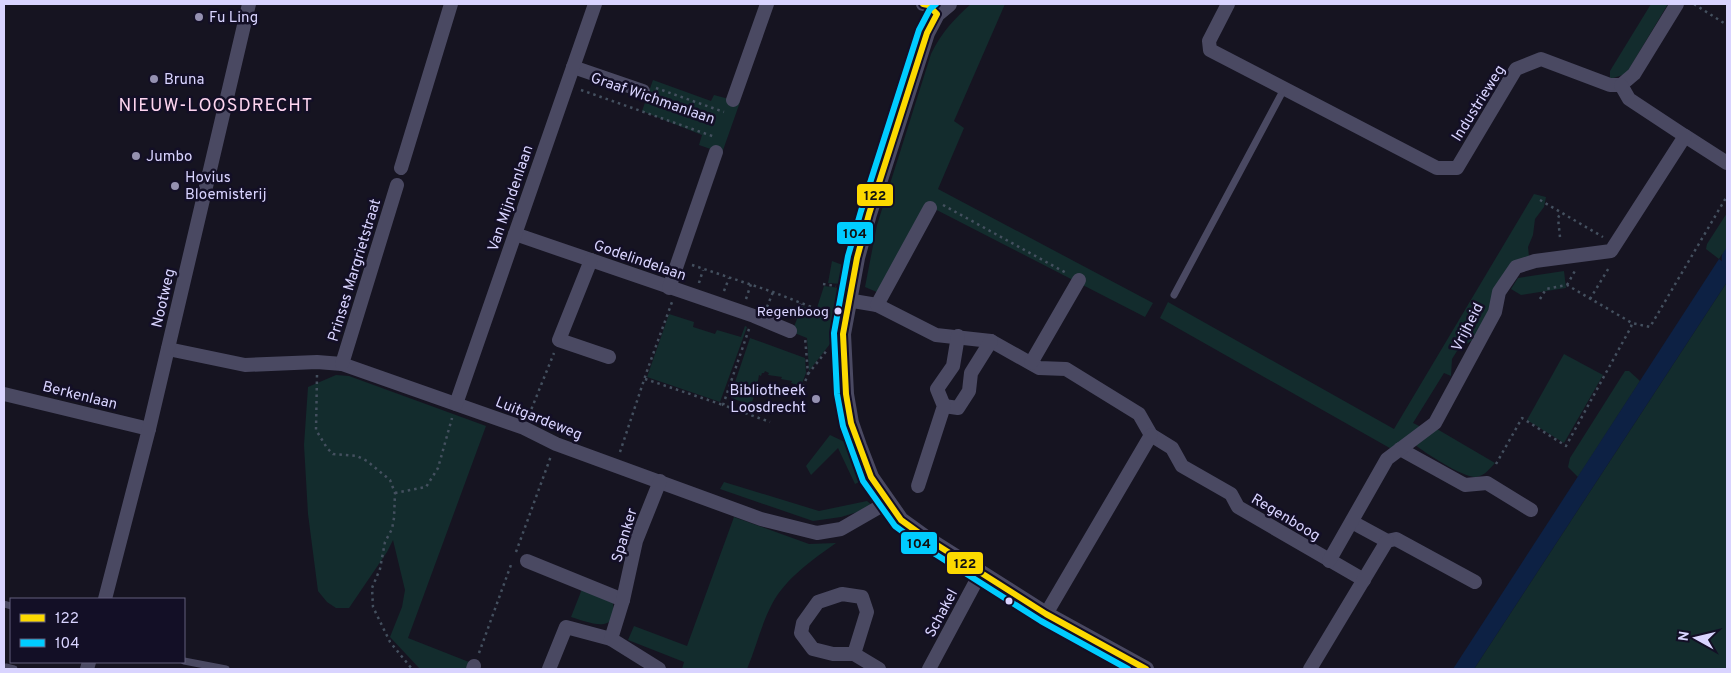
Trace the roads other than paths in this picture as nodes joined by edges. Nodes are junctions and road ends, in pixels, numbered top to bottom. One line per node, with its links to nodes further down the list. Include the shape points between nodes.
1 (249, 4): 30 (street, Nootweg)
2 (451, 4): 17 (street)
3 (595, 4): 9 (street, Van Mijndenlaan)
4 (767, 4): 13 (street, Graaf Wichmanlaan)
5 (922, 4): 8 (street)
6 (1228, 4): 11 (street, Industrieweg, via 1209,41 1210,50)
7 (1677, 4): 10 (street, via 1634,74)
8 (943, 9): 25 (street, via 927,33 869,214)
9 (573, 67): 12 (street, Graaf Wichmanlaan); 20 (street, Van Mijndenlaan)
10 (1621, 84): 11 (street, Industrieweg, via 1610,85 1541,59 1516,69 1457,168 1437,168); 14 (street, via 1629,99)
11 (1284, 89): 24 (lane)
12 (643, 91)
13 (733, 100)
14 (1685, 136): 16 (street); 39 (street, Vrijheid, via 1614,248 1516,267 1500,292 1495,312 1435,423)
15 (718, 146): 23 (street)
16 (1727, 163)
17 (401, 168)
18 (397, 185): 33 (street, Prinses Margrietstraat)
19 (930, 208): 26 (street)
20 (515, 234): 21 (street, Godelindelaan); 35 (street, Van Mijndenlaan)
21 (591, 260): 23 (street, Godelindelaan); 31 (street, via 559,340)
22 (1079, 280): 32 (street)
23 (669, 288): 27 (street, Godelindelaan, via 760,313)
24 (1174, 295)
25 (848, 300): 26 (street, Regenboog); 42 (street, via 843,364 851,423 871,477)
26 (877, 305): 28 (street, Regenboog, via 936,335)
27 (790, 331)
28 (958, 336): 29 (street, Regenboog); 36 (street, via 953,366 937,389)
29 (991, 341): 32 (street, Regenboog); 36 (street, via 971,373 969,391 958,408)
30 (168, 349): 33 (street, Luitgardeweg, via 245,365); 37 (street, Nootweg)
31 (609, 357)
32 (1031, 363): 38 (street, Regenboog, via 1039,368 1066,369 1139,414)
33 (342, 364): 35 (street, Luitgardeweg)
34 (4, 394): 37 (street, Berkenlaan)
35 (456, 404): 40 (street, Luitgardeweg)
36 (944, 406): 41 (street)
37 (149, 429): 51 (street, Nootweg)
38 (1152, 435): 47 (street, Regenboog, via 1172,448 1182,466 1231,494 1238,507); 53 (street)
39 (1400, 449): 43 (street, via 1465,485 1486,483); 44 (street, Vrijheid, via 1387,459)
40 (660, 482): 42 (street, Luitgardeweg, via 761,519 817,533 841,529); 52 (street, Spanker, via 636,540)
41 (918, 486)
42 (888, 502): 48 (street, via 901,520)
43 (1531, 510)
44 (1352, 522): 45 (street); 47 (street, Vrijheid)
45 (1387, 541): 49 (street); 50 (street, via 1396,539)
46 (527, 561): 52 (street)
47 (1329, 561): 49 (street, Regenboog)
48 (981, 572): 53 (street); 64 (street, Schakel)
49 (1364, 580): 65 (street)
50 (1475, 582)
51 (105, 598)
52 (623, 600): 54 (street, Spanker)
53 (1046, 614): 57 (street)
54 (611, 639): 61 (street, via 566,627); 62 (street)
55 (854, 654): 55 (street, via 833,654 813,649 801,633 803,623 818,602 842,594 862,597 867,612); 63 (street)
56 (185, 661): 60 (lane)
57 (1142, 668)
58 (5, 669): 59 (lane)
59 (14, 669)
60 (226, 669)
61 (549, 669)
62 (659, 669)
63 (879, 669)
64 (929, 669)
65 (1310, 669)

